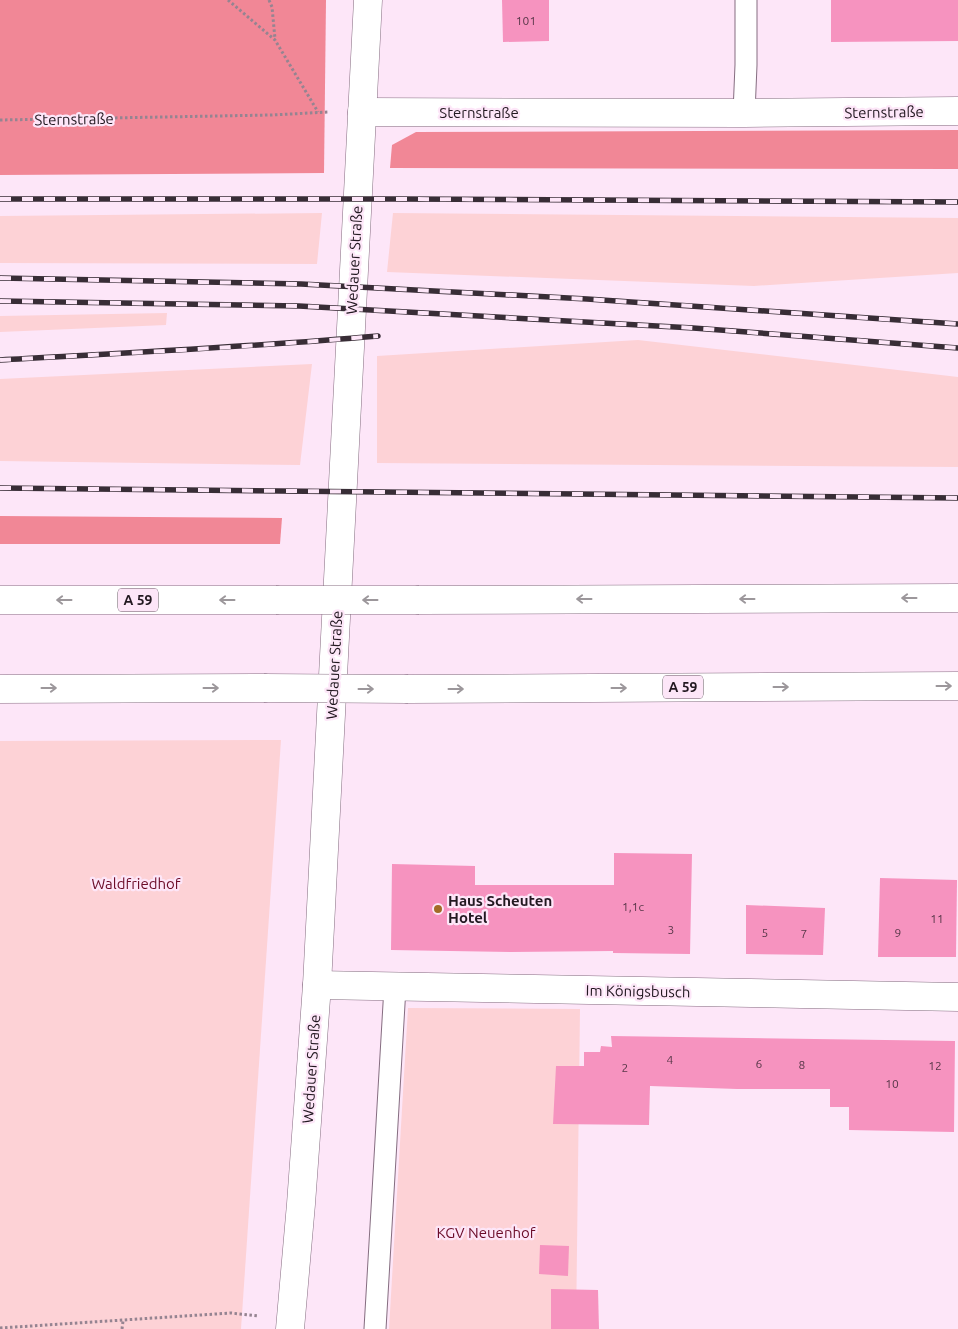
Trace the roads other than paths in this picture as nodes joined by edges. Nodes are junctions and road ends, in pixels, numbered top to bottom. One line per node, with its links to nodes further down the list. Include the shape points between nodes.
1 (368, 0): 4 (main road, Wedauer Straße)
2 (746, 0): 5 (lane)
3 (958, 111): 5 (main road, Sternstraße)
4 (362, 112): 5 (main road, Sternstraße); 10 (main road, Wedauer Straße)
5 (744, 113)
6 (958, 598): 7 (main road, A 59, one-way to 7, bridge)
7 (0, 600)
8 (958, 686): 9 (main road, A 59, one-way to 8, bridge)
9 (0, 689)
10 (317, 985): 11 (main road, Im Königsbusch); 13 (main road, Wedauer Straße)
11 (396, 987): 12 (main road, Im Königsbusch); 14 (lane)
12 (958, 997)
13 (291, 1324)
14 (375, 1329)

